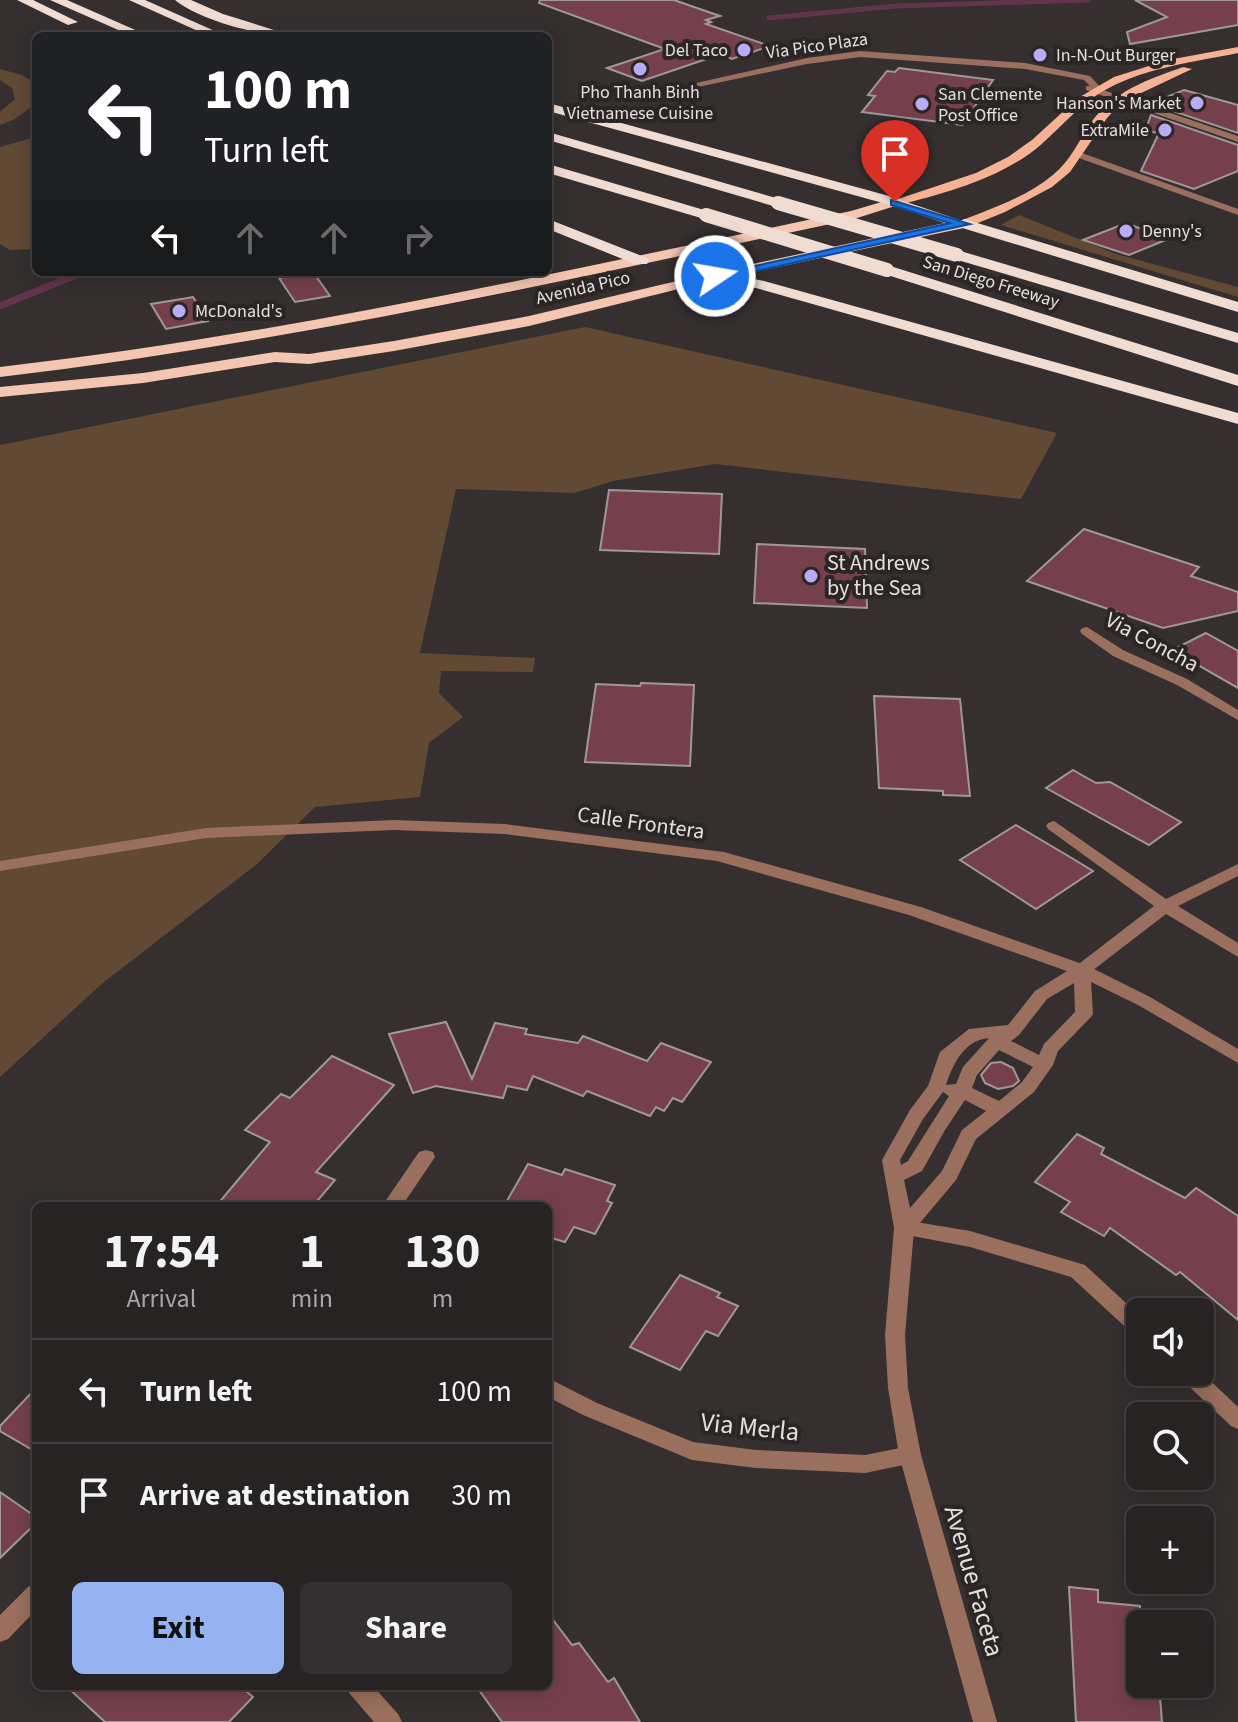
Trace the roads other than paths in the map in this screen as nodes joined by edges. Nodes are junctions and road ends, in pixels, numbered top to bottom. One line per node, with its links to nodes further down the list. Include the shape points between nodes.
1 (23, 0): 5 (highway)
2 (56, 0): 6 (highway)
3 (135, 0): 7 (highway)
4 (181, 0): 8 (highway)
5 (91, 30)
6 (133, 32)
7 (211, 32)
8 (273, 32)
9 (1238, 50): 10 (main road)
10 (1192, 61): 11 (main road, via 1149,67); 13 (main road, via 1188,69)
11 (1099, 89): 12 (street, Via Pico Plaza, via 988,71 980,63 860,54); 13 (street, Via Pico Plaza); 19 (main road, via 1027,150 994,170)
12 (660, 92)
13 (1122, 98): 16 (street, Via Pico Plaza); 17 (main road, Avenida Pico, via 1109,107)
14 (552, 108): 19 (highway)
15 (552, 137): 27 (highway, San Diego Freeway, bridge)
16 (1238, 139)
17 (1079, 155): 20 (street); 21 (main road, Avenida Pico, via 1058,177 1021,201)
18 (552, 169): 32 (highway, San Diego Freeway, bridge)
19 (895, 202): 21 (highway); 23 (highway, Avenida Pico)
20 (1238, 212)
21 (964, 224): 24 (highway, Avenida Pico); 25 (highway)
22 (552, 226): 23 (highway)
23 (641, 261): 24 (highway); 26 (highway, Avenida Pico)
24 (715, 276): 29 (highway, Avenida Pico, via 529,321 394,346 309,359); 34 (highway)
25 (1238, 307)
26 (387, 313): 28 (highway, Avenida Pico); 29 (highway, via 373,326 301,341)
27 (1238, 338)
28 (248, 340): 30 (highway, Avenida Pico); 31 (highway, via 237,351 178,360)
29 (275, 357): 31 (highway, Avenida Pico)
30 (0, 372)
31 (143, 378): 33 (highway, Avenida Pico)
32 (1238, 381)
33 (0, 392)
34 (1238, 419)
35 (1087, 631): 36 (street, Via Concha)
36 (1238, 716)
37 (1054, 826): 40 (street)
38 (0, 866): 42 (street, Calle Frontera, via 206,833 394,825 505,829 718,856 915,911)
39 (1238, 869): 40 (street)
40 (1165, 906): 41 (street); 42 (street)
41 (1238, 951)
42 (1082, 970): 43 (street, via 1041,995); 44 (street, Calle Frontera); 45 (street, via 1084,1014 1050,1048)
43 (1005, 1036): 45 (street); 46 (street, Avenue Faceta, via 975,1033 946,1057); 47 (street, via 969,1072)
44 (1238, 1057)
45 (1044, 1065): 48 (street)
46 (936, 1088): 47 (street); 50 (street, Avenue Faceta, via 891,1160)
47 (962, 1091): 48 (street); 50 (street, via 915,1166)
48 (1001, 1110): 52 (street, via 969,1135 949,1175)
49 (426, 1157): 51 (street)
50 (896, 1176): 52 (street, Avenue Faceta)
51 (395, 1202)
52 (904, 1228): 53 (street, via 970,1239 1078,1271); 57 (street, Avenue Faceta, via 895,1335)
53 (1126, 1315)
54 (1202, 1386): 56 (street)
55 (552, 1389): 57 (street, Via Merla, via 692,1451 865,1464)
56 (1238, 1420)
57 (910, 1455): 62 (street, Avenue Faceta)
58 (32, 1598): 59 (street)
59 (0, 1631)
60 (362, 1690): 61 (street)
61 (390, 1722)
62 (985, 1722)

